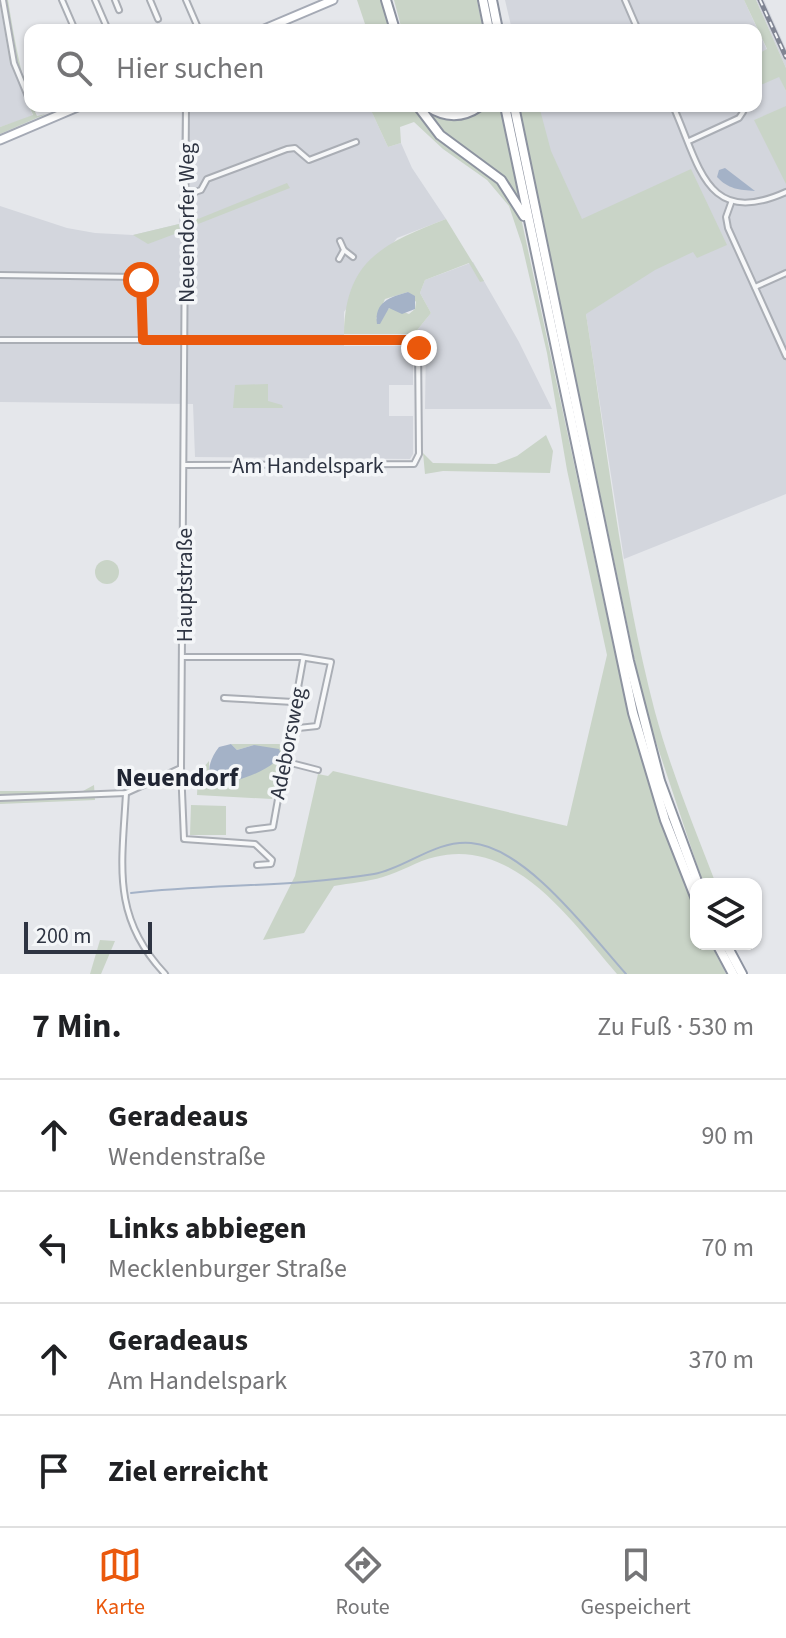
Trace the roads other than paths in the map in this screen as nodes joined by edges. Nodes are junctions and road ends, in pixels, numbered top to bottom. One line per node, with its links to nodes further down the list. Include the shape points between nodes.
1 (3, 0): 24 (street, via 14,63)
2 (62, 0): 15 (street)
3 (95, 0): 16 (street)
4 (115, 0): 13 (street)
5 (150, 0): 14 (street)
6 (186, 0): 17 (street)
7 (333, 0): 18 (main road)
8 (386, 0): 19 (highway)
9 (393, 0): 20 (highway)
10 (483, 0): 21 (highway)
11 (492, 0): 22 (highway)
12 (625, 0): 23 (street)
13 (119, 10)
14 (158, 19)
15 (72, 24)
16 (105, 24)
17 (196, 24)
18 (276, 24)
19 (395, 24)
20 (396, 24)
21 (488, 24)
22 (497, 24)
23 (635, 24)
24 (24, 87)
25 (66, 112): 34 (main road)
26 (186, 112): 38 (street, Neuendorfer Weg)
27 (423, 112): 40 (highway, via 440,135 501,180)
28 (441, 112): 29 (highway)
29 (468, 112)
30 (506, 112): 40 (highway)
31 (515, 112): 65 (highway, via 629,661 660,781)
32 (676, 112): 35 (street)
33 (743, 112): 35 (street)
34 (0, 138)
35 (689, 141): 39 (street, via 712,189)
36 (356, 142): 38 (street, via 309,160 295,148 287,149 207,179 201,190)
37 (786, 192): 39 (street, via 753,205)
38 (186, 195): 50 (street, Neuendorfer Weg)
39 (731, 203): 47 (street, via 726,223)
40 (530, 227): 66 (highway, via 633,713)
41 (340, 241): 42 (street)
42 (344, 250): 43 (street); 44 (street)
43 (353, 257)
44 (339, 259)
45 (786, 273): 47 (street)
46 (0, 275): 49 (street, via 138,277)
47 (755, 287): 51 (street)
48 (0, 340): 49 (street)
49 (143, 340): 50 (street)
50 (186, 340): 52 (street, Hauptstraße); 52 (street, Am Handelspark, via 414,342 419,348 419,454 414,464 405,466)
51 (786, 356)
52 (185, 465): 53 (street, Hauptstraße)
53 (184, 657): 54 (street, Adeborsweg); 59 (street, Hauptstraße)
54 (303, 660): 56 (street, Adeborsweg); 57 (street, via 328,660 333,666 317,726)
55 (224, 698): 56 (street)
56 (293, 702): 57 (street, Adeborsweg)
57 (289, 729): 58 (street, Adeborsweg)
58 (287, 762): 60 (street); 63 (street, Adeborsweg, via 273,827)
59 (181, 768): 61 (street); 64 (street, Hauptstraße, via 184,839 255,844 272,860)
60 (318, 770)
61 (126, 793): 62 (street); 69 (street, via 122,893 141,946)
62 (0, 798)
63 (249, 830)
64 (257, 865)
65 (696, 878)
66 (690, 884)
67 (720, 950): 70 (highway)
68 (729, 950): 71 (highway)
69 (165, 974)
70 (733, 974)
71 (742, 974)

